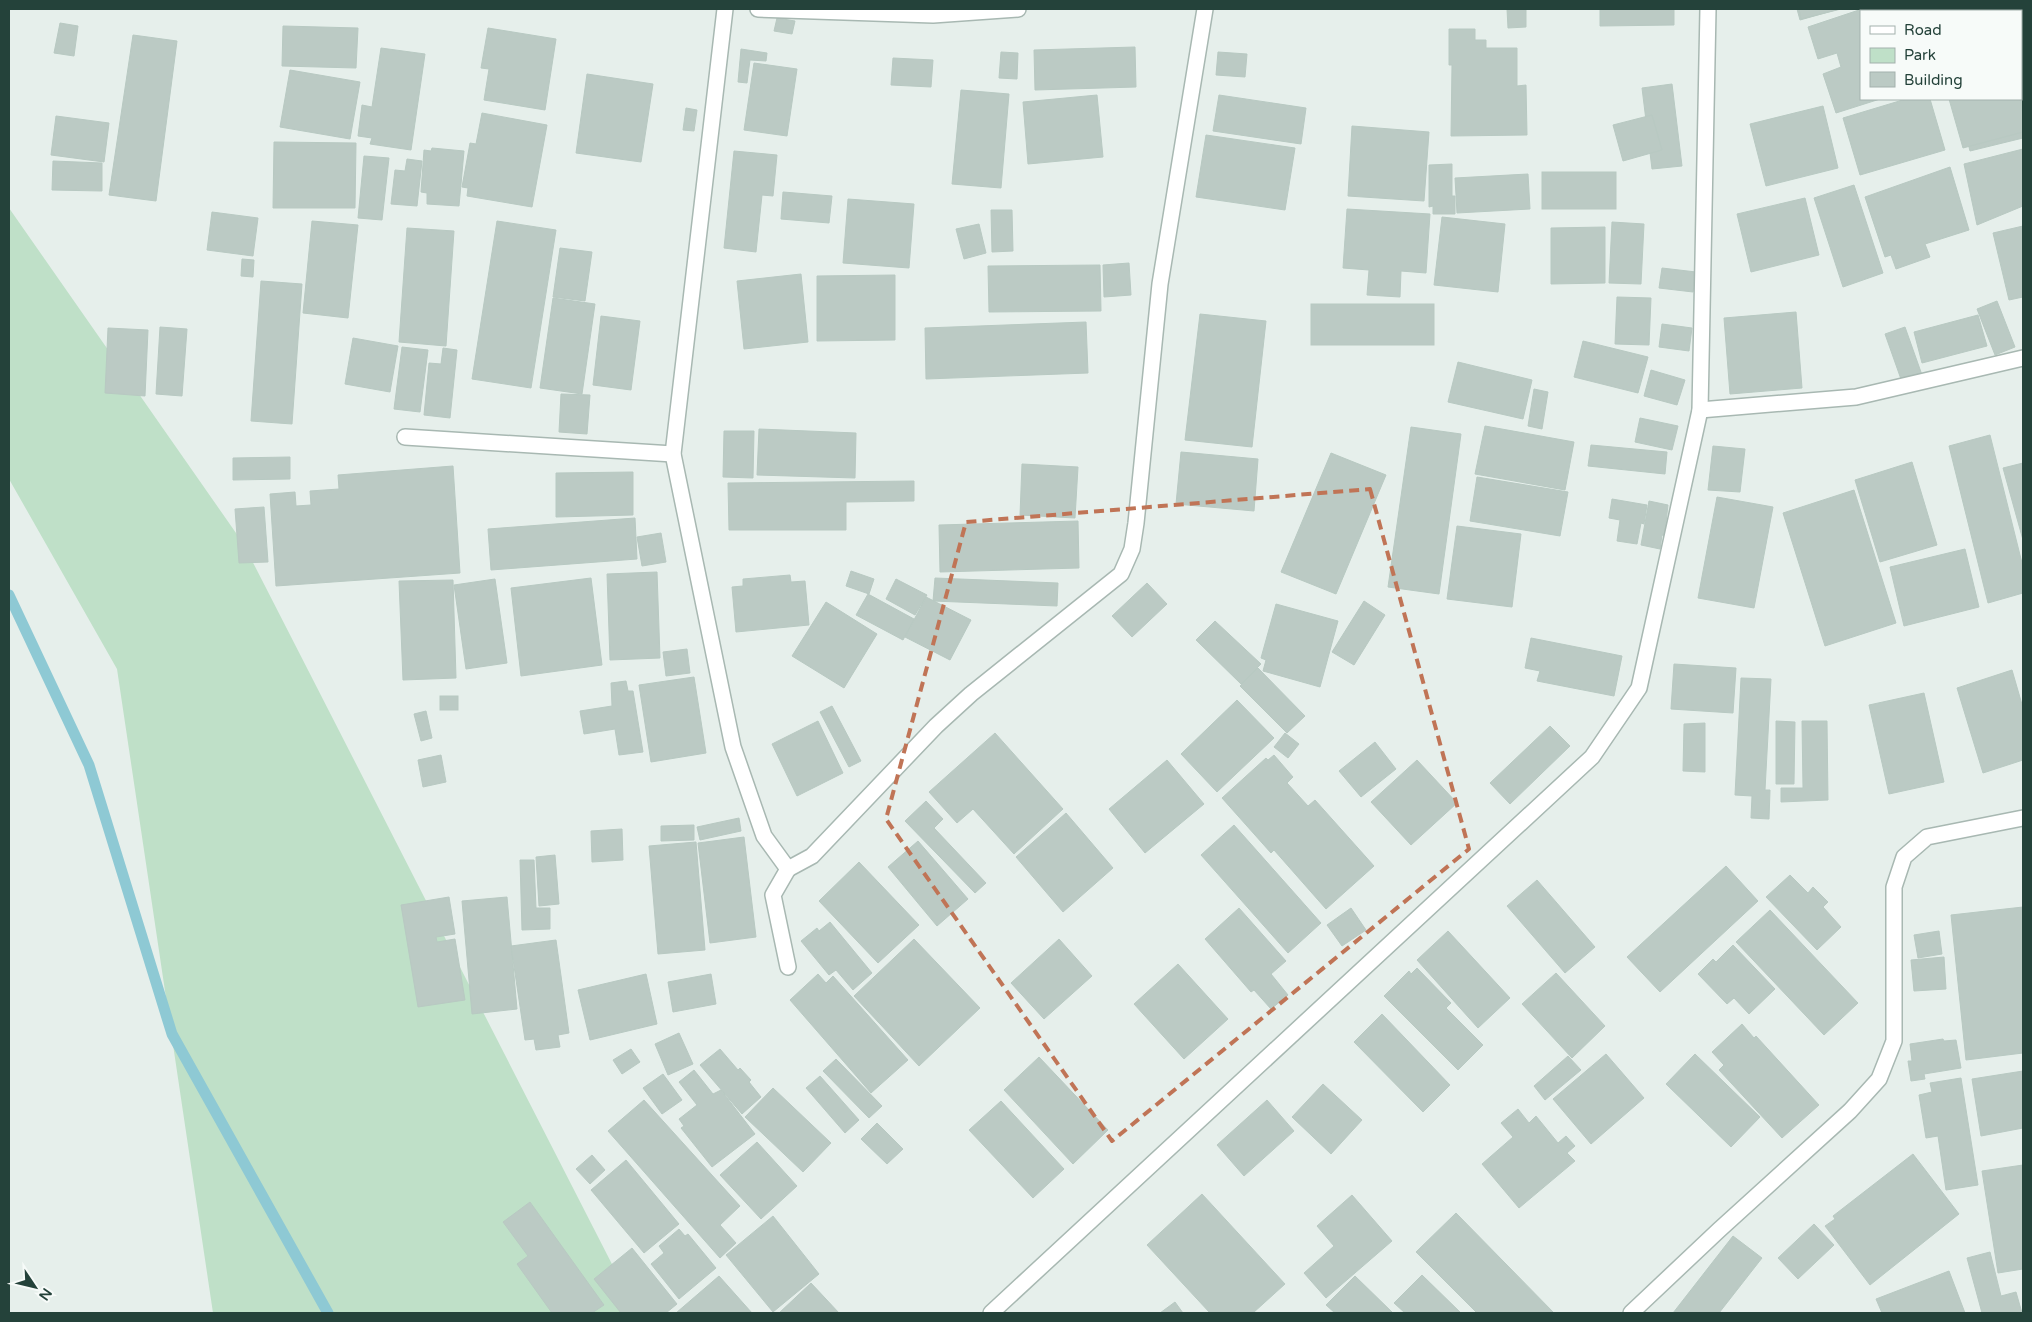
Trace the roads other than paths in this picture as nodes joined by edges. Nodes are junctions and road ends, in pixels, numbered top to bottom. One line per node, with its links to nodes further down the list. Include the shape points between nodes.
1 (725, 9): 9 (street)
2 (758, 9): 3 (street, via 933,15)
3 (1018, 9)
4 (1205, 9): 11 (street, via 1160,284 1136,523 1132,549 1121,574 971,694 936,726 812,856)
5 (1708, 9): 7 (street)
6 (2023, 358): 7 (street, via 1856,397)
7 (1700, 410): 13 (street, via 1638,688 1592,757)
8 (405, 437): 9 (street)
9 (673, 454): 11 (street, via 733,747 764,836)
10 (2023, 818): 14 (street, via 1927,837 1904,858 1894,887 1894,1041 1879,1078 1850,1111)
11 (788, 869): 12 (street, via 773,896)
12 (788, 966)
13 (991, 1313)
14 (1631, 1313)

